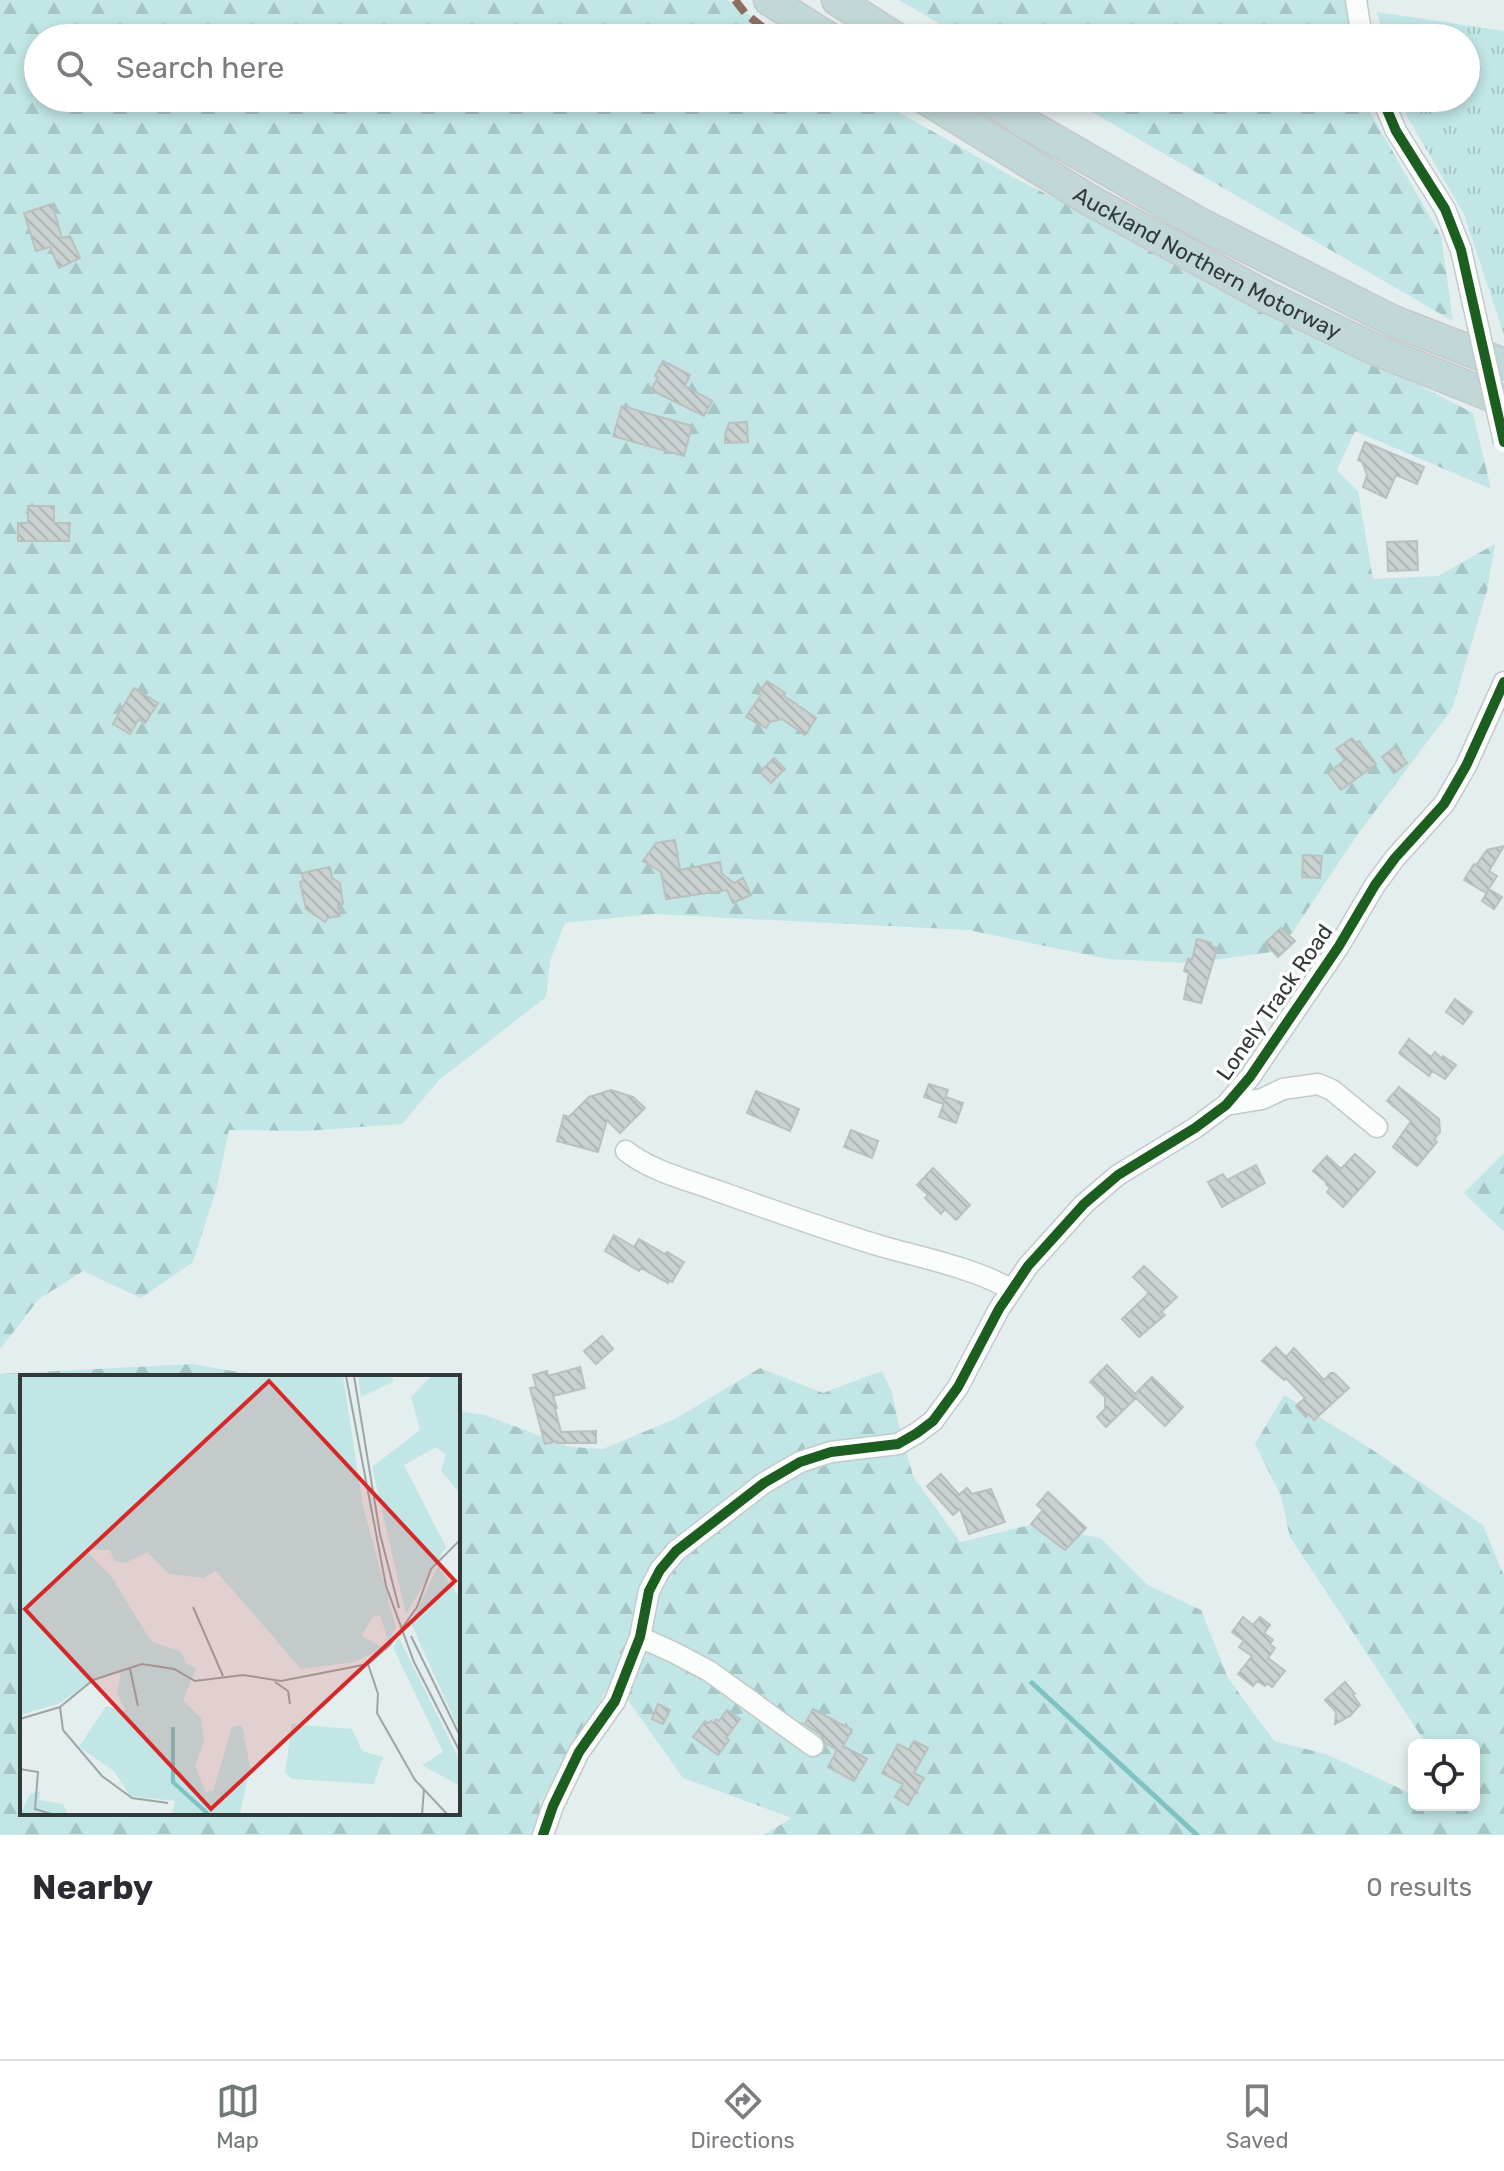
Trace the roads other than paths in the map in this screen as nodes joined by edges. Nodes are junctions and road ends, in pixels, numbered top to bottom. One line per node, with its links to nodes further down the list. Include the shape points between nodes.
1 (769, 0): 4 (highway)
2 (837, 0): 5 (highway)
3 (1356, 0): 6 (street)
4 (807, 24)
5 (874, 24)
6 (1360, 24)
7 (947, 112): 11 (highway, Auckland Northern Motorway, via 1091,201 1267,297 1376,350)
8 (1009, 112): 10 (highway, Auckland Northern Motorway, via 1201,224 1393,321)
9 (1388, 112): 12 (street, bridge, via 1436,192 1461,250)
10 (1504, 364)
11 (1504, 401)
12 (1504, 442)
13 (1504, 682): 14 (street, Lonely Track Road, via 1444,804 1375,885 1268,1051)
14 (1226, 1105): 15 (street, via 1318,1084); 17 (street, Lonely Track Road, via 1118,1175 1084,1204)
15 (1377, 1127)
16 (626, 1151): 17 (street, via 666,1172 784,1215)
17 (1012, 1290): 18 (street, Lonely Track Road, via 963,1379 933,1421 898,1444 831,1452 764,1483 676,1551 660,1570 649,1591)
18 (640, 1637): 19 (street, via 709,1671); 20 (street, Lonely Track Road, via 615,1701 579,1752)
19 (813, 1746)
20 (543, 1835)

